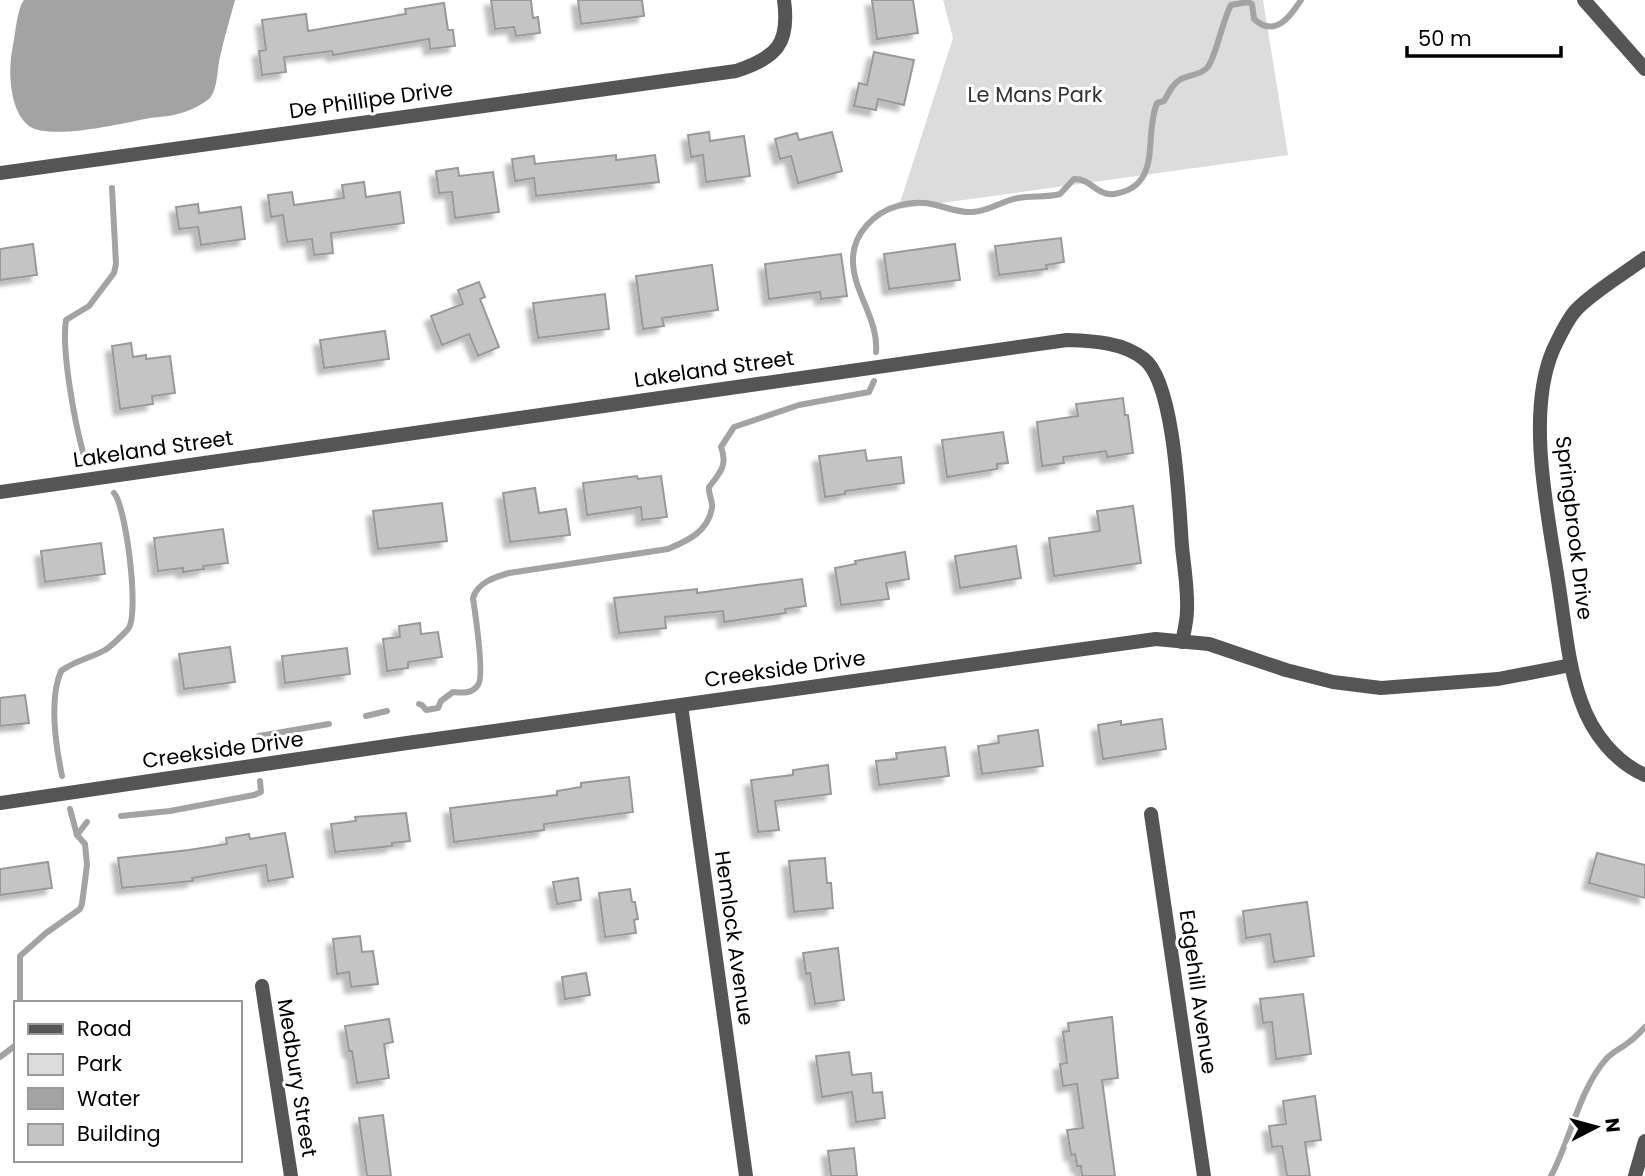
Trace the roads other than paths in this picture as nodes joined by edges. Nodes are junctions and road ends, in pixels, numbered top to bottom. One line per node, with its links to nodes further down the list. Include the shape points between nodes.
1 (784, 0): 4 (street, De Phillipe Drive, via 787,22 782,43 770,56 723,73)
2 (1584, 0): 3 (street)
3 (1645, 69)
4 (0, 173)
5 (1645, 258): 8 (street, Springbrook Drive, via 1576,310 1552,352 1542,396 1541,471)
6 (0, 492): 7 (street, Lakeland Street, via 1068,340 1102,342 1146,360 1167,412 1188,611)
7 (1182, 642): 8 (street, Creekside Drive, via 1209,645 1333,682 1381,688 1498,679); 9 (street, Creekside Drive, via 1156,639)
8 (1572, 665): 10 (street, Springbrook Drive, via 1581,702 1611,752)
9 (681, 705): 11 (street, Creekside Drive); 16 (street, Hemlock Avenue)
10 (1645, 775)
11 (0, 803)
12 (1151, 814): 17 (street, Edgehill Avenue)
13 (262, 986): 15 (street, Medbury Street)
14 (1645, 1141): 18 (street)
15 (291, 1176)
16 (746, 1176)
17 (1204, 1176)
18 (1635, 1176)

